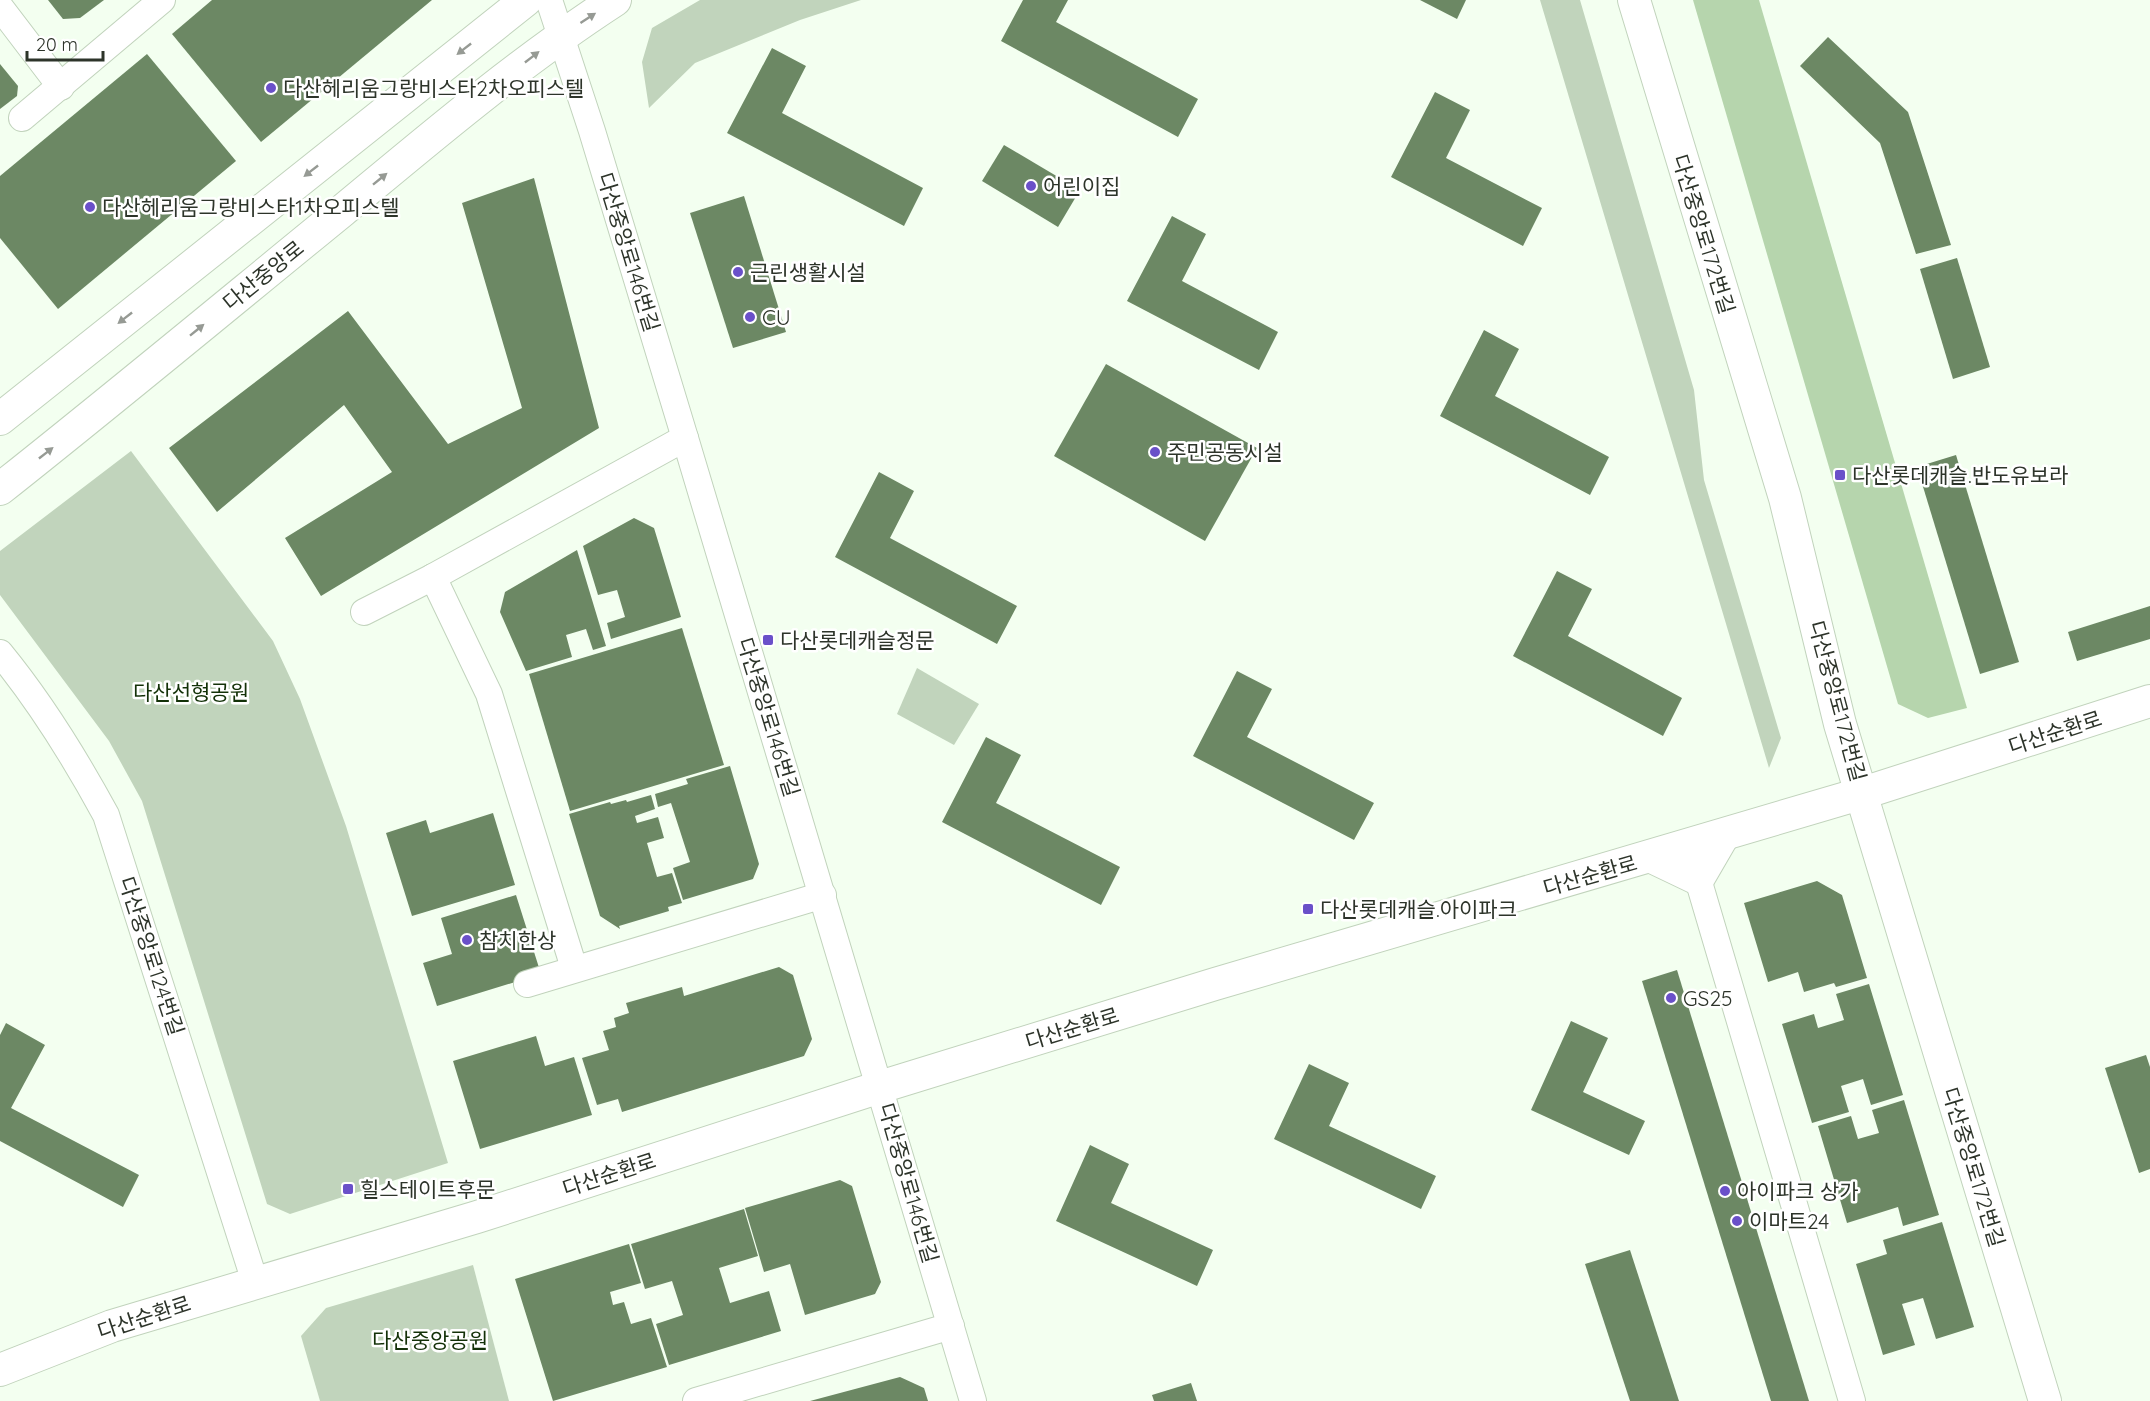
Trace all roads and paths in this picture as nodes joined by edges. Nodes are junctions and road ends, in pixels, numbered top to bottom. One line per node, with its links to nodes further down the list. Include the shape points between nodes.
1 (162, 0): 8 (street)
2 (526, 0): 10 (street, one-way to 10)
3 (549, 0): 7 (street, 다산중앙로146번길)
4 (615, 0): 7 (street, 다산중앙로, one-way to 4)
5 (1634, 0): 17 (street, 다산중앙로172번길, via 1785,498 1840,724)
6 (0, 8): 8 (street)
7 (561, 35): 11 (street, 다산중앙로146번길); 12 (street, 다산중앙로, one-way to 7)
8 (61, 87): 9 (street)
9 (22, 118)
10 (0, 419)
11 (685, 438): 13 (street); 21 (street, 다산중앙로146번길)
12 (0, 489)
13 (433, 577): 14 (street); 22 (street, via 489,694)
14 (364, 612)
15 (0, 653): 25 (street, 다산중앙로124번길, via 29,688 106,815)
16 (2150, 701): 17 (street, 다산순환로)
17 (1863, 793): 18 (street, 다산순환로); 31 (street, 다산중앙로172번길)
18 (1723, 836): 19 (street, 다산순환로); 20 (street)
19 (1653, 857): 20 (street); 24 (street, 다산순환로, via 1215,984)
20 (1698, 879): 30 (street)
21 (823, 895): 22 (street); 24 (street, 다산중앙로146번길)
22 (574, 968): 23 (street)
23 (527, 984)
24 (880, 1087): 25 (street, 다산순환로, via 477,1216); 26 (street, 다산중앙로146번길)
25 (255, 1282): 27 (street, 다산순환로, via 112,1326)
26 (951, 1326): 28 (street); 29 (street, 다산중앙로146번길)
27 (0, 1370)
28 (696, 1401)
29 (973, 1401)
30 (1852, 1401)
31 (2045, 1401)

